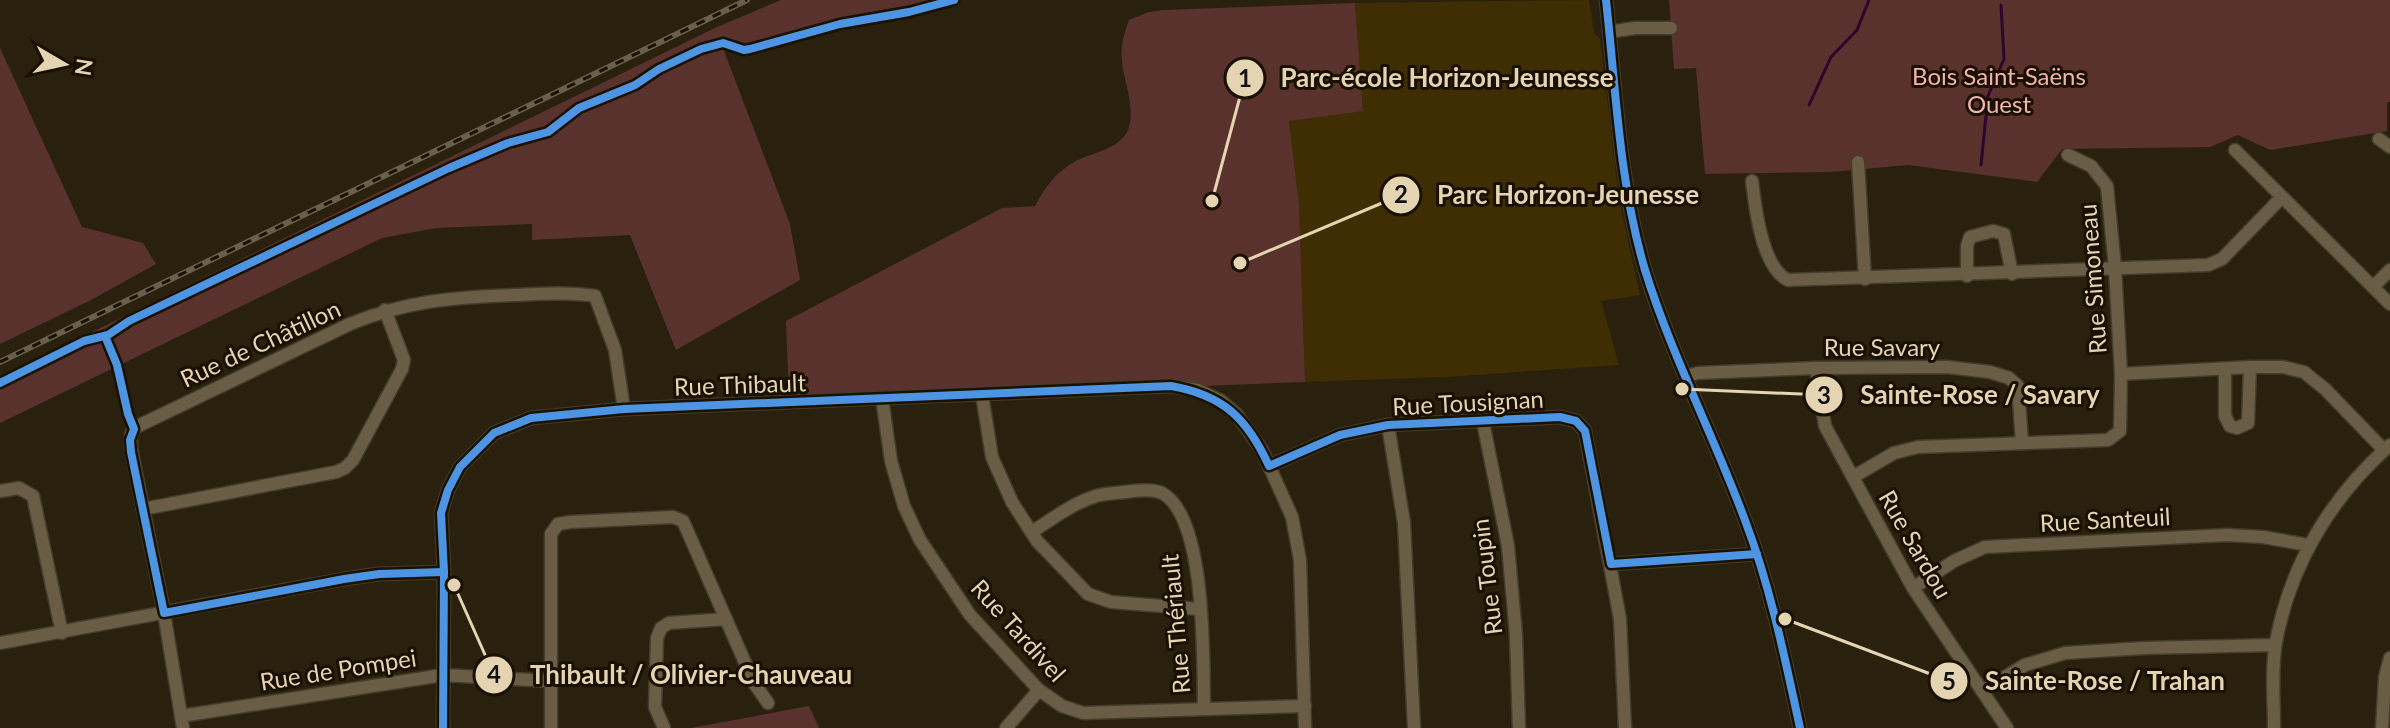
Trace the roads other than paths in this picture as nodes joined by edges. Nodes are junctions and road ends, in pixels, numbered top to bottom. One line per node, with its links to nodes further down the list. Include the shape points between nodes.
1 (1606, 0): 3 (street)
2 (1671, 28): 3 (street)
3 (1609, 32): 23 (street, via 1636,230)
4 (2379, 139): 5 (street)
5 (2390, 147)
6 (2235, 150): 10 (street)
7 (2068, 155): 11 (street, Rue Simoneau, via 2091,166 2107,186)
8 (1858, 162): 15 (street)
9 (1752, 181): 15 (street, via 1756,214 1779,276)
10 (2282, 197): 11 (street, via 2222,259 2208,265); 16 (street)
11 (2115, 268): 13 (street); 22 (street, Rue Simoneau)
12 (2390, 270): 16 (street)
13 (2012, 274): 14 (street); 14 (street, via 2004,234 1993,231 1970,237)
14 (1967, 276): 15 (street)
15 (1865, 279)
16 (2373, 287): 17 (street)
17 (2390, 304)
18 (385, 310): 26 (street, Rue de Châtillon, via 452,297 595,296 615,350); 34 (street, Rue de Châtillon, via 134,429 130,443); 34 (street, via 404,360 402,369 345,468)
19 (2250, 367): 21 (street); 21 (street, via 2248,423 2237,428 2225,416); 30 (street, via 2304,372)
20 (1816, 368): 23 (street, Rue Savary); 29 (street, Rue Savary, via 1947,367 2009,378 2018,386); 32 (street, Rue Sardou, via 1825,426)
21 (2225, 370): 22 (street)
22 (2121, 374): 29 (street, Rue Simoneau, via 2120,431 2108,440)
23 (1686, 376): 37 (street)
24 (982, 395): 25 (street, Rue Thibault); 31 (street, Rue Thibault, via 1171,386 1198,390 1237,415); 35 (street, via 992,457)
25 (882, 398): 26 (street, Rue Thibault); 50 (street, Rue Tardivel, via 891,461 920,540 970,615)
26 (624, 409): 39 (street, Rue Thibault, via 531,418 494,433 460,467 448,490 441,513)
27 (1483, 422): 28 (street, Rue Tousignan); 38 (street, Rue Tousignan, via 1560,417 1576,421 1585,431); 62 (street, Rue Toupin, via 1508,546)
28 (1388, 425): 31 (street, Rue Tousignan, via 1340,435); 61 (street, via 1404,523)
29 (2022, 443): 32 (street, Rue Simoneau, via 1918,447 1894,453)
30 (2387, 448): 36 (street, via 2332,507)
31 (1269, 466): 53 (street, Rue Thibault, via 1292,517 1300,560)
32 (1853, 477): 40 (street, Rue Sardou)
33 (0, 491): 44 (street, via 19,488 33,496)
34 (143, 509): 42 (street, Rue de Châtillon)
35 (1032, 532): 41 (street, via 1088,594 1111,602); 41 (street, Rue Thériault, via 1097,496 1159,491 1173,501 1189,531)
36 (2308, 545): 40 (street, Rue Santeuil, via 2227,535 1985,547); 46 (street)
37 (1757, 554): 38 (street); 64 (street)
38 (1611, 564): 63 (street, Rue Tousignan, via 1621,627)
39 (444, 572): 42 (street, via 344,579); 48 (street, Rue Thibault)
40 (1913, 588): 51 (street, Rue Sardou)
41 (1200, 609): 54 (street, Rue Thériault)
42 (164, 613): 44 (street); 55 (street, Rue de Châtillon)
43 (726, 619): 49 (street, via 683,521 673,517 558,524 551,534); 52 (street); 58 (street, via 661,628 655,707)
44 (62, 633): 45 (street)
45 (0, 643)
46 (2275, 645): 51 (street, via 2065,653 2025,665); 66 (street)
47 (2390, 658): 67 (street)
48 (443, 675): 49 (street, Rue de Pompei); 55 (street, Rue de Pompei); 56 (street, Rue Thibault)
49 (550, 681): 57 (street)
50 (1039, 690): 54 (street, Rue Tardivel, via 1083,713); 59 (street)
51 (1982, 691): 65 (street, Rue Sardou)
52 (768, 703)
53 (1305, 706): 54 (street, Rue Tardivel); 60 (street, Rue Thibault)
54 (1204, 709)
55 (182, 722)
56 (443, 728)
57 (551, 728)
58 (664, 728)
59 (1006, 728)
60 (1305, 728)
61 (1414, 728)
62 (1519, 728)
63 (1625, 728)
64 (1800, 728)
65 (2007, 728)
66 (2274, 728)
67 (2382, 728)

